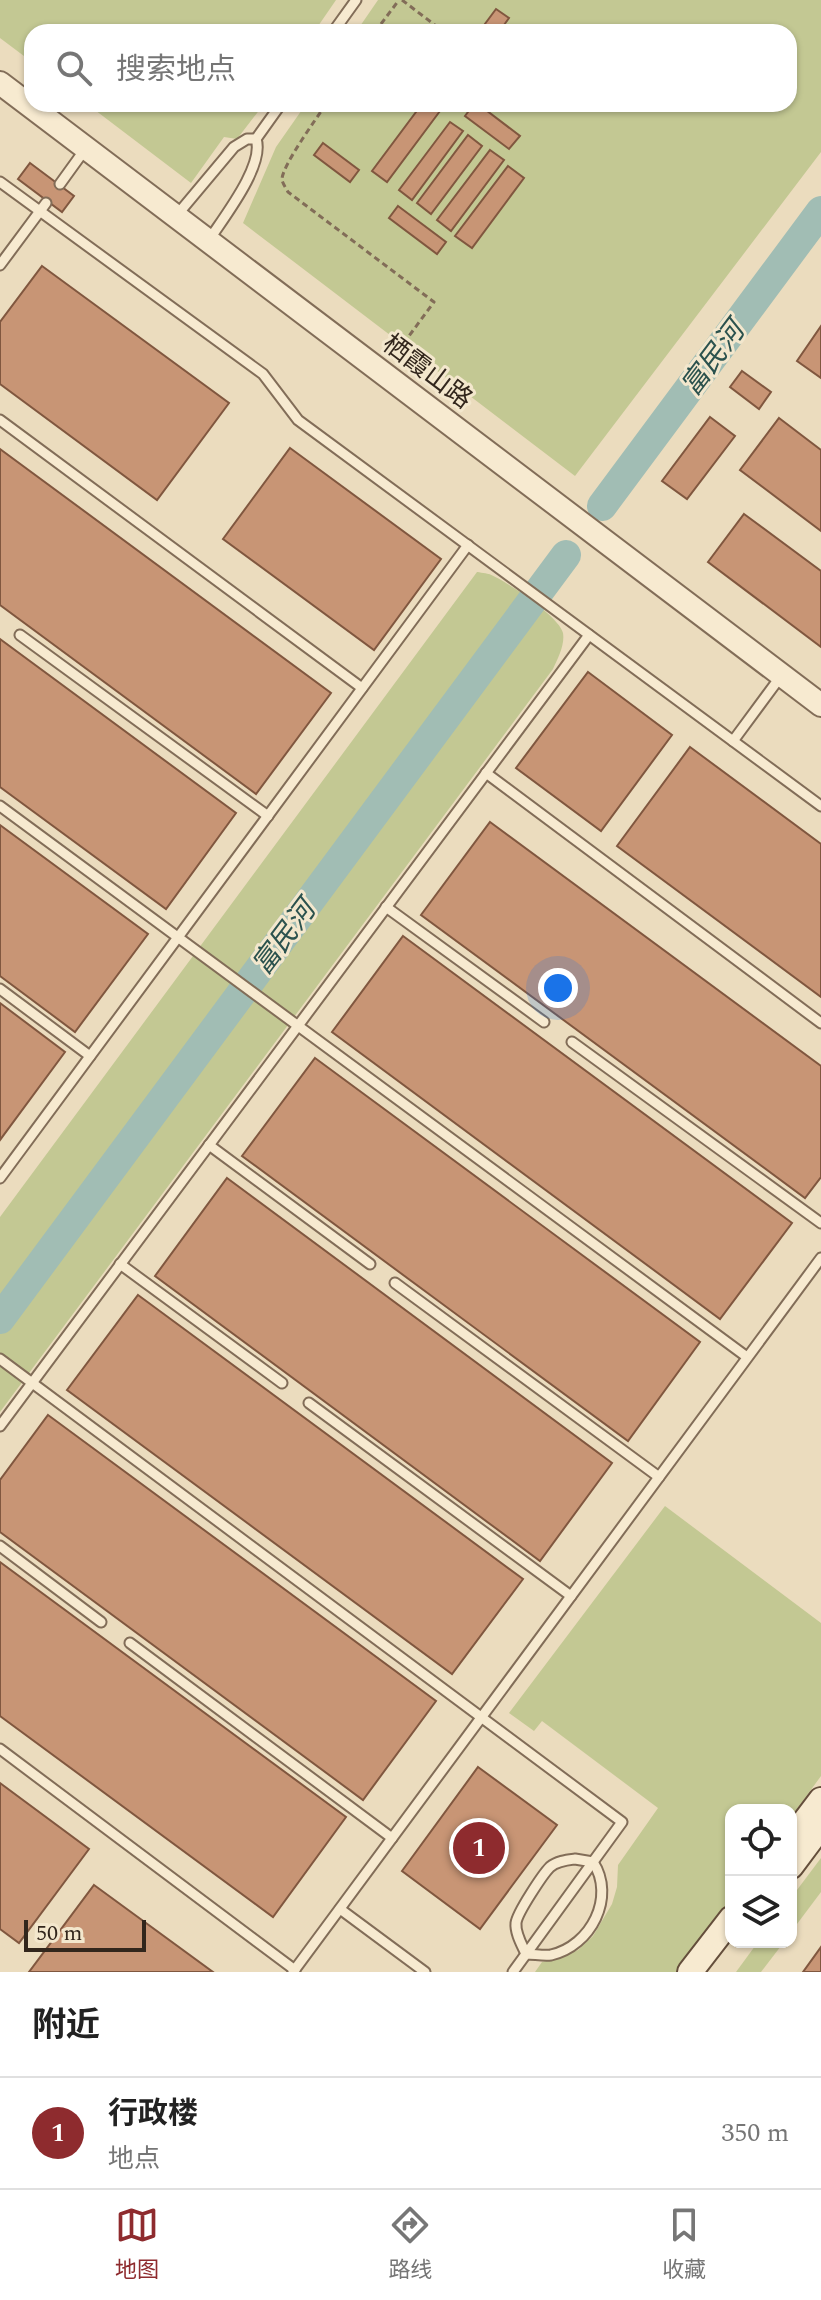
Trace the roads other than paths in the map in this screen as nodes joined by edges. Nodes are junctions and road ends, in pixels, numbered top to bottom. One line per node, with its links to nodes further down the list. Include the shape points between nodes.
1 (356, 0): 2 (lane)
2 (339, 24)
3 (0, 83): 4 (street, 栖霞山路)
4 (24, 101)
5 (38, 112): 8 (street, 栖霞山路)
6 (275, 112): 7 (lane)
7 (256, 139): 12 (lane, via 234,147); 13 (lane, via 259,148 249,176)
8 (86, 148): 10 (lane); 12 (street, 栖霞山路)
9 (0, 182): 11 (lane)
10 (60, 184)
11 (43, 207): 14 (lane); 16 (lane, via 263,374 298,420)
12 (177, 215): 13 (street, 栖霞山路)
13 (209, 240): 19 (street, 栖霞山路)
14 (0, 265)
15 (0, 420): 20 (lane)
16 (468, 545): 18 (lane); 20 (lane)
17 (20, 635): 26 (lane)
18 (589, 635): 22 (lane); 23 (lane)
19 (781, 675): 21 (street, 栖霞山路); 22 (lane)
20 (362, 688): 26 (lane)
21 (821, 705)
22 (733, 741): 25 (lane)
23 (486, 773): 27 (lane); 31 (lane)
24 (0, 806): 28 (lane)
25 (821, 806)
26 (268, 816): 28 (lane)
27 (386, 907): 30 (lane); 32 (lane)
28 (178, 938): 32 (lane); 34 (lane)
29 (0, 989): 34 (lane)
30 (544, 1022)
31 (821, 1023)
32 (298, 1026): 35 (lane); 42 (lane)
33 (572, 1042): 37 (lane)
34 (90, 1056): 36 (lane)
35 (209, 1145): 39 (lane); 40 (lane)
36 (0, 1177)
37 (821, 1223)
38 (821, 1258): 42 (lane)
39 (120, 1264): 44 (lane); 45 (lane)
40 (370, 1264)
41 (395, 1283): 48 (lane)
42 (747, 1357): 48 (lane)
43 (4, 1363): 44 (lane)
44 (32, 1383): 47 (lane); 53 (lane)
45 (282, 1383)
46 (309, 1403): 50 (lane)
47 (0, 1426)
48 (659, 1477): 50 (lane)
49 (0, 1546): 51 (lane)
50 (571, 1596): 53 (lane)
51 (101, 1622)
52 (130, 1643): 58 (lane)
53 (482, 1717): 58 (lane); 60 (lane, via 622,1822)
54 (0, 1749): 65 (lane)
55 (821, 1800): 57 (main road)
56 (821, 1826): 59 (main road)
57 (797, 1832)
58 (392, 1838): 61 (lane)
59 (797, 1858)
60 (593, 1862): 64 (lane); 64 (lane, via 563,1860 551,1866 516,1923); 64 (lane, via 603,1888 594,1920 565,1949 550,1955)
61 (340, 1909): 65 (lane); 66 (lane)
62 (725, 1927): 68 (main road)
63 (729, 1948): 69 (main road)
64 (526, 1954): 67 (lane)
65 (294, 1971)
66 (425, 1972)
67 (513, 1972)
68 (690, 1972)
69 (711, 1972)

